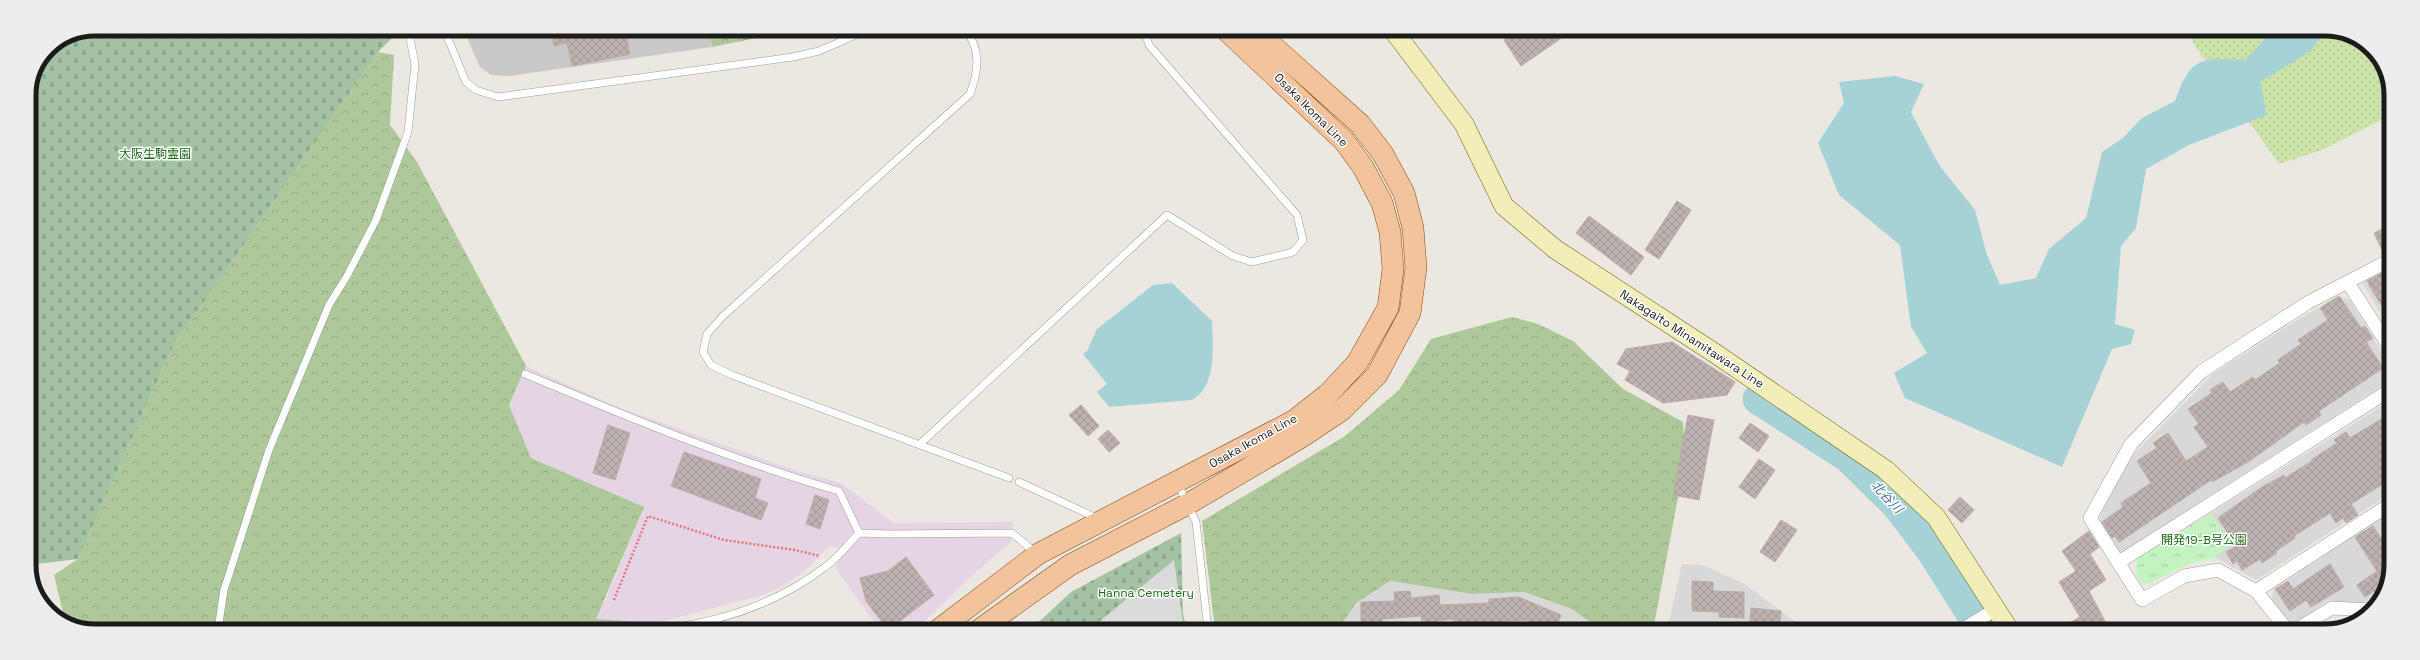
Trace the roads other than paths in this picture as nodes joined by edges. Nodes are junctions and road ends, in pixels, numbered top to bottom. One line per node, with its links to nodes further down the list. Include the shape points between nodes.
1 (409, 36): 29 (lane, via 415,64 408,132 376,220 329,305 269,450 224,590)
2 (447, 36): 3 (lane, via 466,82 476,90 498,97 793,57 819,51)
3 (853, 36)
4 (971, 36): 14 (lane, via 978,57 976,76 970,94 722,316 707,334 703,345 703,352 711,365 732,375)
5 (1146, 36): 14 (lane, via 1149,45 1296,216 1303,240 1293,252 1252,262 1233,256 1167,215)
6 (1232, 36): 17 (main road, Osaka Ikoma Line, via 1344,141 1363,167 1382,203 1390,232 1393,269 1388,308 1357,363 1328,394 1295,420)
7 (1262, 36): 19 (main road, Osaka Ikoma Line, via 1360,124 1383,154 1404,193 1414,228 1416,268 1410,313 1377,375 1342,410 1300,438)
8 (1398, 36): 27 (main road, Nakagaito Minamitawara Line, via 1464,124 1504,206 1555,249 1716,354 1886,470 1936,517)
9 (2384, 263): 10 (street)
10 (2348, 283): 11 (street); 25 (street, via 2307,304 2201,372 2131,444 2090,518)
11 (2384, 339)
12 (525, 374): 23 (lane, via 657,429 794,478 839,491)
13 (2384, 394): 25 (street)
14 (920, 444): 15 (lane)
15 (1009, 478)
16 (1019, 482): 21 (lane)
17 (1177, 482): 18 (main road, Osaka Ikoma Line); 19 (lane)
18 (1146, 498): 21 (main road, Osaka Ikoma Line); 22 (main road)
19 (1188, 504): 22 (main road, Osaka Ikoma Line); 33 (lane, via 1196,522)
20 (2384, 508): 26 (street)
21 (1100, 520): 24 (main road, Osaka Ikoma Line)
22 (1157, 521): 32 (main road, Osaka Ikoma Line, via 1070,565)
23 (859, 532): 24 (lane, via 1012,532); 30 (lane, via 826,567 778,598)
24 (1038, 554): 31 (main road, Osaka Ikoma Line)
25 (2119, 562): 26 (street, via 2142,600 2184,576 2218,570)
26 (2256, 591): 36 (street)
27 (1996, 609): 34 (street); 35 (main road, Nakagaito Minamitawara Line)
28 (2364, 610): 37 (street, via 2332,608)
29 (219, 624)
30 (700, 624)
31 (946, 624)
32 (987, 624)
33 (1207, 624)
34 (1971, 624)
35 (2006, 624)
36 (2282, 624)
37 (2306, 624)

